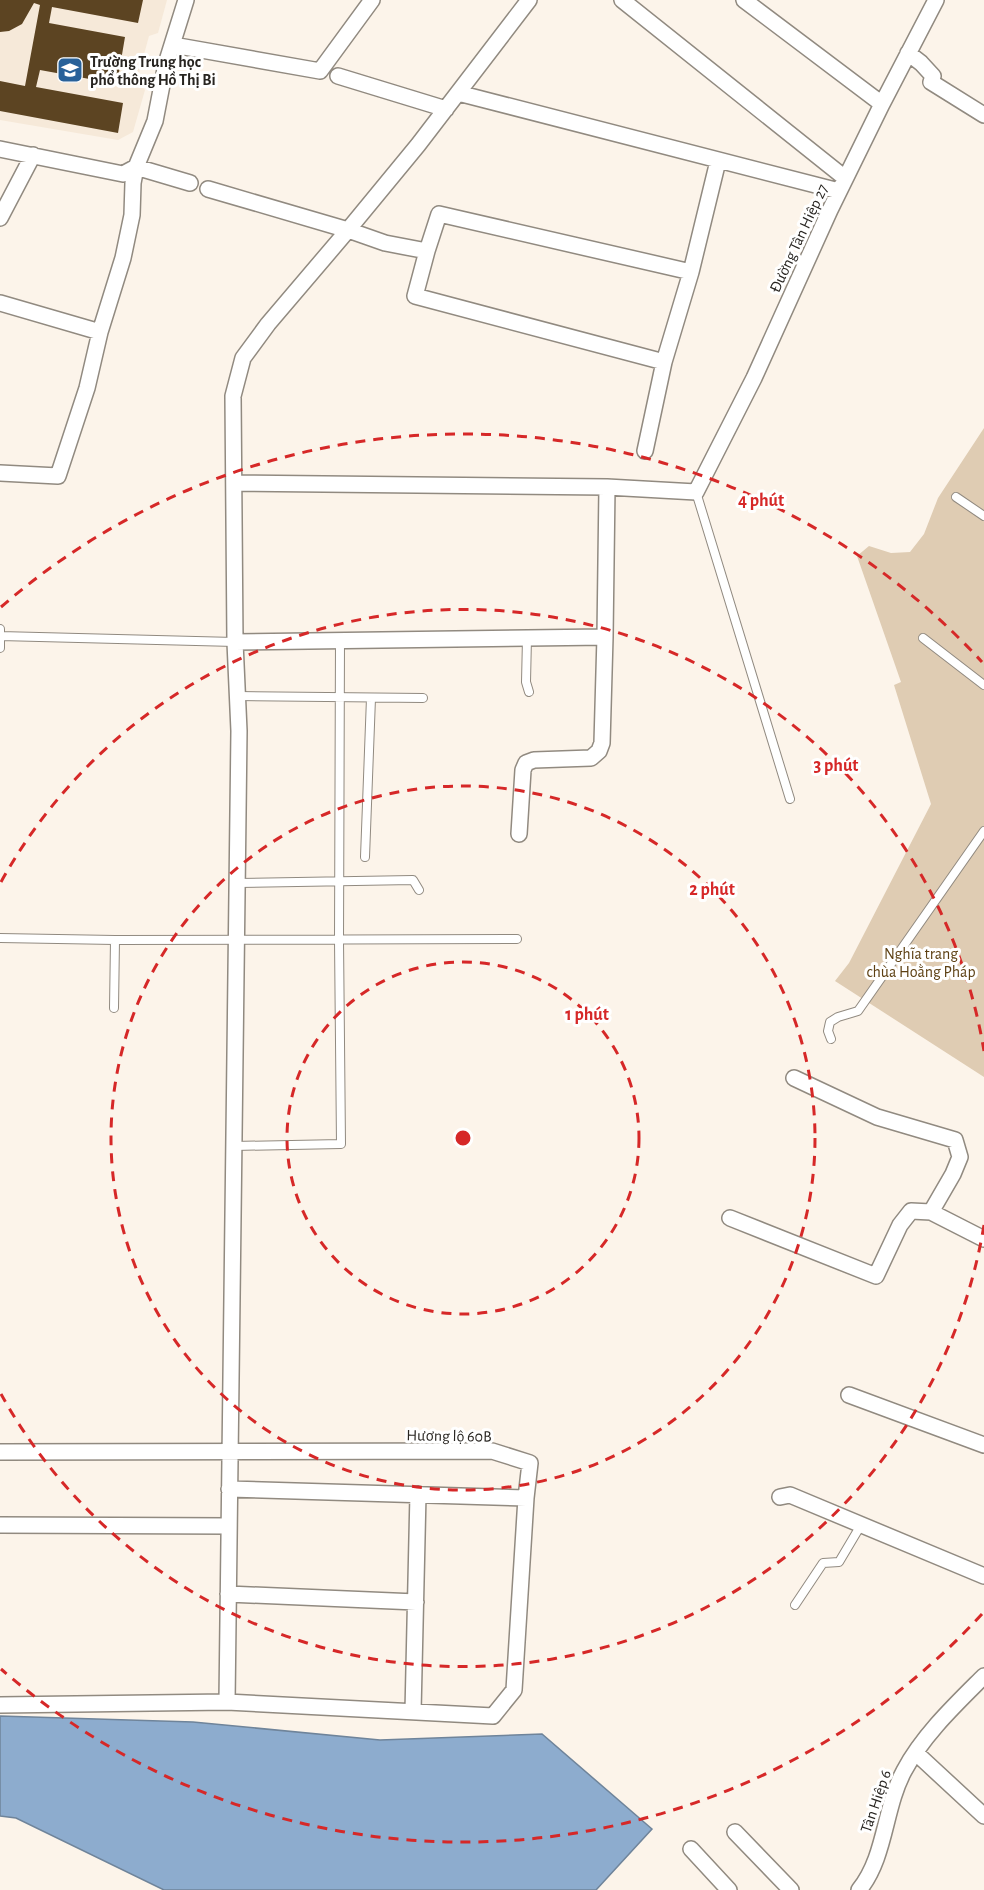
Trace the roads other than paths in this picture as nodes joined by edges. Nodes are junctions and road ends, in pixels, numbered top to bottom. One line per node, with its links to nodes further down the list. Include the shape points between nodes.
1 (186, 0): 7 (street)
2 (372, 0): 7 (street, via 320,71)
3 (529, 0): 10 (street)
4 (622, 0): 19 (street)
5 (744, 0): 11 (street)
6 (936, 0): 8 (street, Đường Tân Hiệp 27)
7 (172, 45): 17 (street, via 154,121)
8 (908, 53): 11 (street, Đường Tân Hiệp 27); 13 (street, via 933,76 931,82)
9 (338, 76): 12 (street)
10 (458, 93): 12 (street); 16 (street)
11 (882, 104): 19 (street, Đường Tân Hiệp 27)
12 (446, 109): 22 (street)
13 (984, 115)
14 (0, 149): 15 (street)
15 (33, 155): 17 (street, via 123,174); 21 (street)
16 (718, 161): 19 (street); 24 (street)
17 (136, 167): 18 (street); 26 (street, via 123,258)
18 (190, 183)
19 (842, 185): 32 (street, Đường Tân Hiệp 27, via 754,378)
20 (208, 189): 22 (street)
21 (0, 218)
22 (348, 230): 23 (street, via 385,243); 30 (street, via 243,358 233,396)
23 (427, 251): 24 (street, via 440,214); 27 (street, via 415,296)
24 (691, 272): 27 (street)
25 (0, 303): 26 (street)
26 (100, 332): 29 (street, via 87,388 58,476)
27 (664, 362): 28 (street)
28 (645, 451)
29 (0, 473)
30 (234, 483): 31 (street); 41 (street)
31 (607, 487): 32 (street); 37 (street)
32 (696, 492): 49 (lane)
33 (956, 497): 34 (lane)
34 (984, 516)
35 (0, 629): 36 (lane)
36 (0, 636): 41 (lane); 42 (lane)
37 (605, 637): 38 (street); 51 (street, via 599,751 591,758 526,763)
38 (526, 638): 40 (street); 44 (lane)
39 (923, 638): 43 (lane)
40 (340, 640): 41 (street); 46 (lane)
41 (235, 642): 45 (street)
42 (0, 648)
43 (984, 685)
44 (529, 692)
45 (237, 696): 46 (lane); 54 (street)
46 (340, 697): 47 (lane); 53 (lane)
47 (371, 698): 48 (lane); 52 (lane)
48 (423, 698)
49 (790, 799)
50 (984, 831): 62 (lane, via 858,1011 830,1022)
51 (519, 834)
52 (366, 857)
53 (339, 881): 54 (lane); 55 (lane, via 413,880); 60 (lane)
54 (237, 883): 57 (street)
55 (419, 890)
56 (0, 938): 59 (lane)
57 (236, 939): 59 (lane); 60 (lane); 64 (street)
58 (517, 939): 60 (lane)
59 (115, 940): 61 (lane)
60 (339, 940): 64 (lane, via 341,1144)
61 (114, 1008)
62 (831, 1039)
63 (794, 1078): 65 (street, via 877,1117 955,1140 960,1156)
64 (234, 1146): 71 (street)
65 (931, 1212): 66 (street, via 911,1211 900,1225 876,1276); 67 (street)
66 (730, 1218)
67 (984, 1239)
68 (849, 1395): 69 (street)
69 (984, 1445)
70 (0, 1452): 71 (street)
71 (231, 1452): 72 (street); 74 (street, Hương lộ 60B, via 492,1452 530,1463)
72 (229, 1489): 73 (street); 78 (street)
73 (418, 1494): 74 (street); 81 (street)
74 (526, 1497): 86 (street, Hương lộ 60B, via 514,1690 493,1716)
75 (780, 1497): 77 (street, via 790,1495)
76 (0, 1525): 78 (street)
77 (861, 1525): 79 (street); 82 (lane, via 838,1562 823,1563)
78 (229, 1526): 80 (street)
79 (984, 1576)
80 (228, 1594): 81 (street); 84 (street)
81 (416, 1602): 86 (street)
82 (795, 1605)
83 (984, 1676): 87 (street, Tân Hiệp 6)
84 (227, 1702): 85 (street, Hương lộ 60B); 86 (street, Hương lộ 60B)
85 (0, 1705)
86 (413, 1712)
87 (916, 1753): 88 (street); 93 (street, Tân Hiệp 6, via 904,1770 871,1869)
88 (984, 1816)
89 (735, 1832): 92 (street)
90 (691, 1849): 91 (street)
91 (729, 1890)
92 (791, 1890)
93 (859, 1890)

